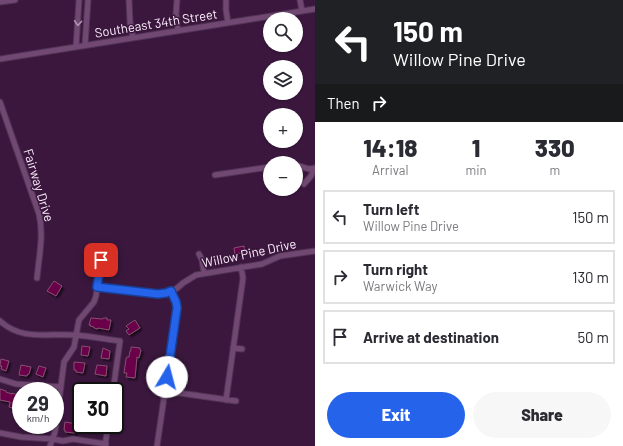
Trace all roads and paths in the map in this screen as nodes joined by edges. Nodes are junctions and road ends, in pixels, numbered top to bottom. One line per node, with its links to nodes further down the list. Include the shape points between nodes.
1 (15, 0): 8 (street)
2 (80, 0): 15 (street, one-way to 15)
3 (88, 0): 14 (street)
4 (129, 0): 13 (street)
5 (177, 0): 12 (street)
6 (226, 0): 11 (street)
7 (300, 0): 10 (street)
8 (0, 2)
9 (315, 9): 10 (street, Southeast 34th Street)
10 (302, 11): 11 (street, Southeast 34th Street)
11 (228, 23): 12 (street, Southeast 34th Street)
12 (178, 31): 13 (street, Southeast 34th Street)
13 (133, 38): 14 (street, Southeast 34th Street)
14 (85, 45): 15 (street, Southeast 34th Street)
15 (76, 47): 16 (street, Southeast 34th Street)
16 (0, 59)
17 (0, 102): 28 (street, Fairway Drive, via 40,219 42,234)
18 (303, 167): 20 (street)
19 (263, 169): 21 (street)
20 (315, 169): 22 (street)
21 (215, 175)
22 (304, 184)
23 (315, 251): 26 (street, Willow Pine Drive, via 280,256 262,264)
24 (200, 254): 27 (street)
25 (101, 260): 29 (street)
26 (240, 267): 27 (street, Willow Pine Drive); 33 (street, via 243,278)
27 (204, 273): 30 (street, Willow Pine Drive, via 196,275)
28 (37, 278)
29 (97, 287): 30 (street, Willow Pine Drive, via 152,294); 32 (street, via 94,302 80,320)
30 (171, 291): 39 (street, via 177,308)
31 (0, 321): 32 (street, via 22,334)
32 (76, 335): 36 (street, via 74,347 64,362); 37 (street, via 120,341)
33 (233, 348): 34 (street); 40 (street)
34 (242, 350)
35 (0, 379): 38 (street)
36 (62, 382)
37 (114, 382)
38 (12, 383)
39 (165, 391): 40 (street); 48 (street)
40 (226, 400): 41 (street)
41 (236, 401)
42 (0, 432): 45 (street, via 21,437)
43 (54, 434): 45 (street)
44 (107, 434): 46 (street)
45 (53, 439): 46 (street, via 74,439); 47 (street)
46 (105, 445)
47 (50, 446)
48 (157, 446)

